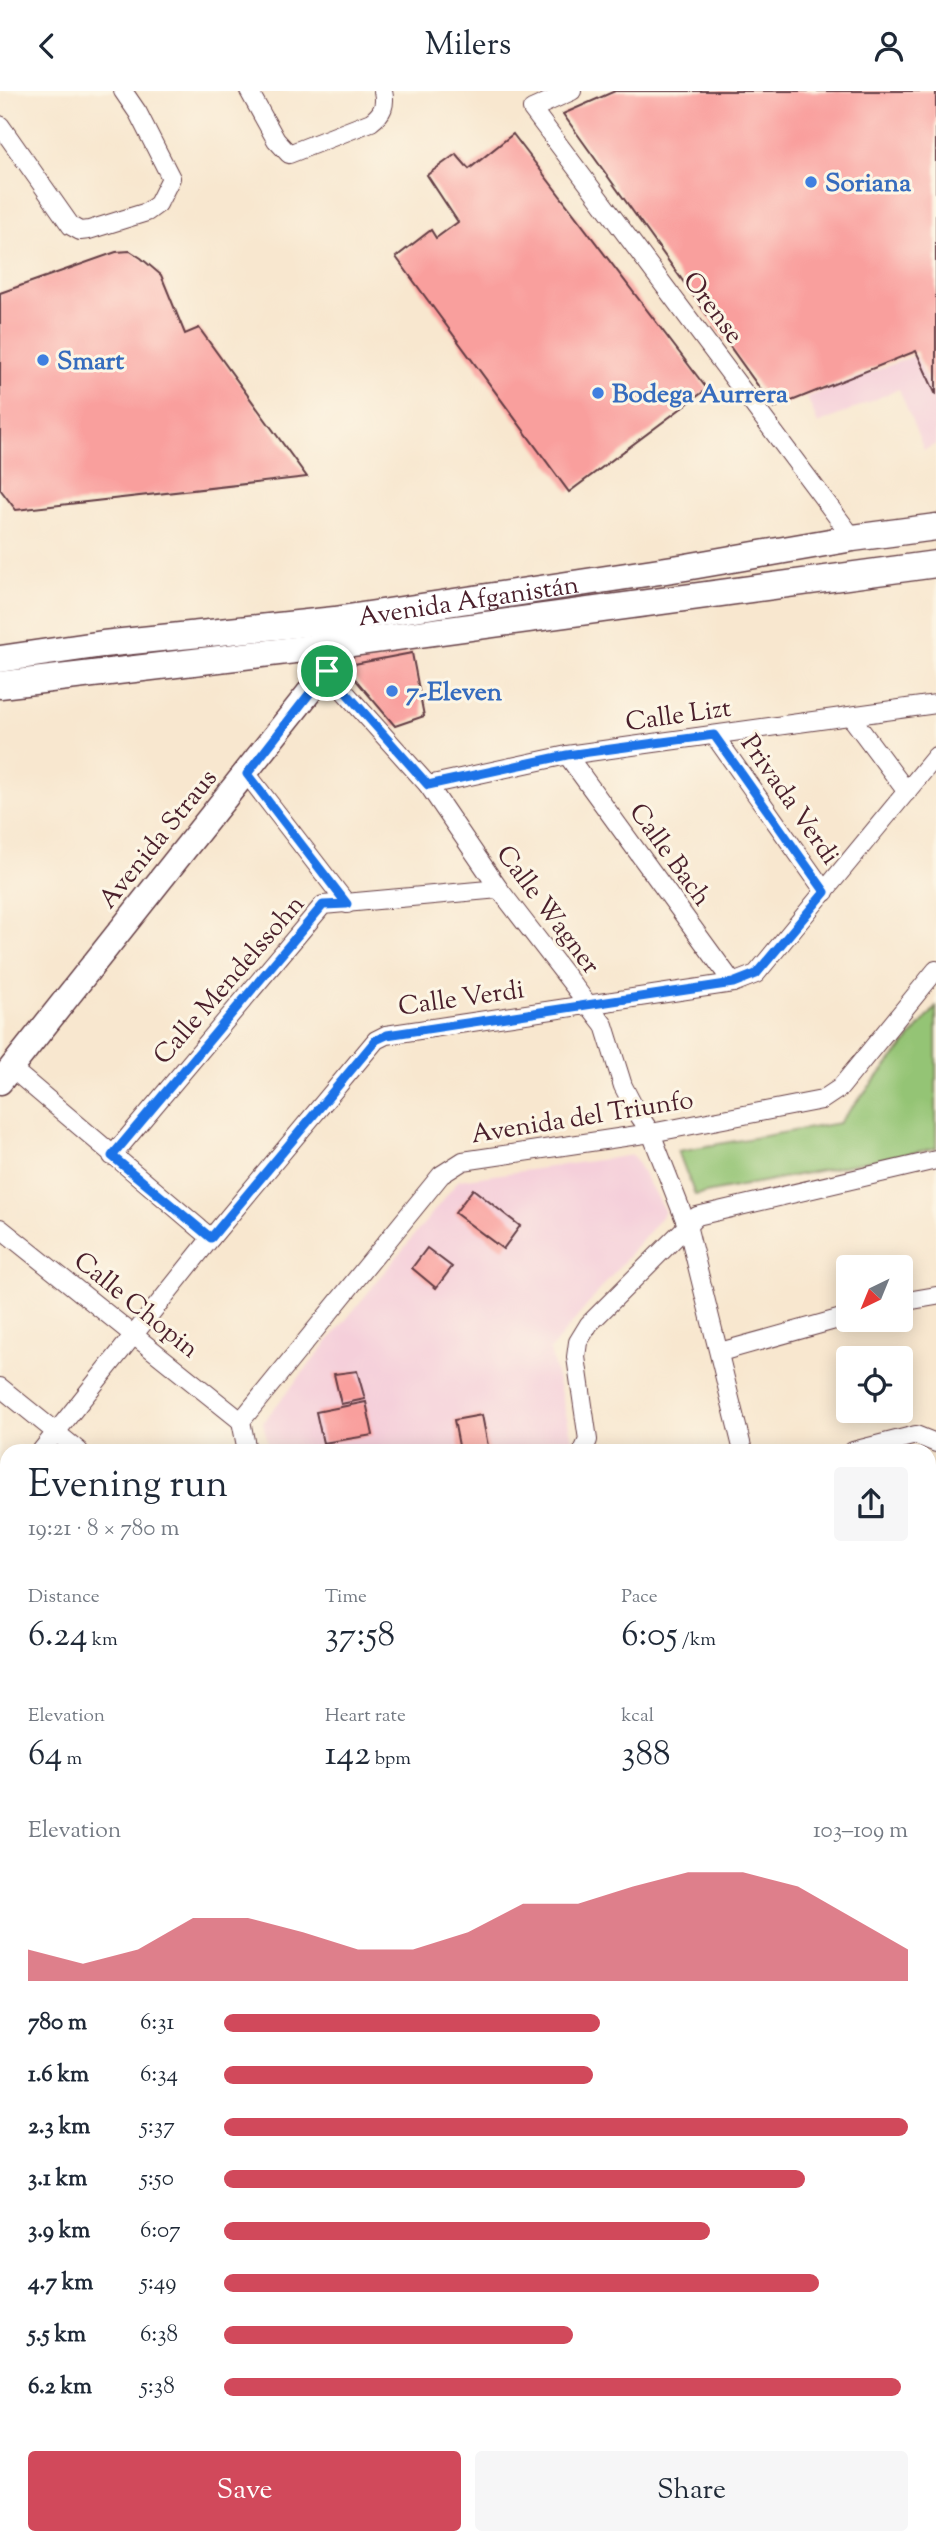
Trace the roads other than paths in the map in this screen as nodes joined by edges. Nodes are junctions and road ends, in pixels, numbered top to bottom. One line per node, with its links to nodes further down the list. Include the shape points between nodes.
1 (123, 91): 5 (street, via 171,179 158,204 147,212 80,231 71,226)
2 (248, 91): 4 (street, via 289,154 371,122 385,105)
3 (572, 91): 7 (street, Orense, via 532,109)
4 (383, 92)
5 (0, 125)
6 (936, 527): 7 (main road, Avenida Afganistán)
7 (853, 538): 9 (main road, Avenida Afganistán)
8 (936, 564): 9 (main road, Avenida Afganistán)
9 (336, 633): 10 (main road, Avenida Afganistán, via 103,644); 11 (street, Avenida Straus); 12 (main road, Avenida Afganistán)
10 (0, 659)
11 (327, 671): 18 (street, Avenida Straus); 19 (street, Calle Wagner)
12 (0, 685)
13 (936, 704): 14 (street, Calle Lizt)
14 (851, 717): 15 (street, Calle Lizt); 20 (street)
15 (714, 735): 16 (street, Calle Lizt); 22 (street, Privada Verdi)
16 (567, 755): 19 (street, Calle Lizt); 25 (street, Calle Bach)
17 (936, 756): 20 (street, Calle Verdi)
18 (247, 774): 23 (street); 27 (street, Avenida Straus)
19 (428, 785): 21 (street, Calle Wagner)
20 (907, 792): 22 (street, Calle Verdi)
21 (499, 889): 23 (street, Calle Mendelssohn); 26 (street, Calle Wagner)
22 (825, 892): 25 (street, Calle Verdi, via 756,974)
23 (347, 904): 29 (street, Calle Mendelssohn, via 323,905)
24 (936, 970): 28 (street, Avenida del Triunfo, via 840,1088 822,1100)
25 (733, 983): 26 (street, Calle Verdi)
26 (587, 1005): 28 (street, Calle Wagner, via 604,1025 624,1086); 33 (street, Calle Verdi, via 376,1040)
27 (5, 1075): 29 (street)
28 (651, 1133): 31 (street, Calle Wagner); 40 (street, Avenida del Triunfo, via 453,1166)
29 (112, 1156): 33 (street)
30 (936, 1160): 31 (street, via 696,1216)
31 (687, 1225): 38 (street, Calle Wagner); 46 (street, via 589,1324 578,1342)
32 (0, 1228): 37 (street, Calle Chopin)
33 (211, 1238): 37 (street, Calle Verdi)
34 (936, 1296): 35 (street)
35 (914, 1300)
36 (836, 1320): 38 (street)
37 (135, 1335): 40 (street, Calle Chopin); 41 (street, Calle Verdi)
38 (720, 1352): 47 (street, Calle Wagner)
39 (0, 1387): 41 (street)
40 (241, 1421): 45 (street)
41 (57, 1431): 43 (street, Calle Verdi); 44 (street)
42 (936, 1443): 48 (street, via 916,1435)
43 (47, 1444)
44 (71, 1444)
45 (246, 1444)
46 (587, 1444)
47 (741, 1444)
48 (881, 1444)

